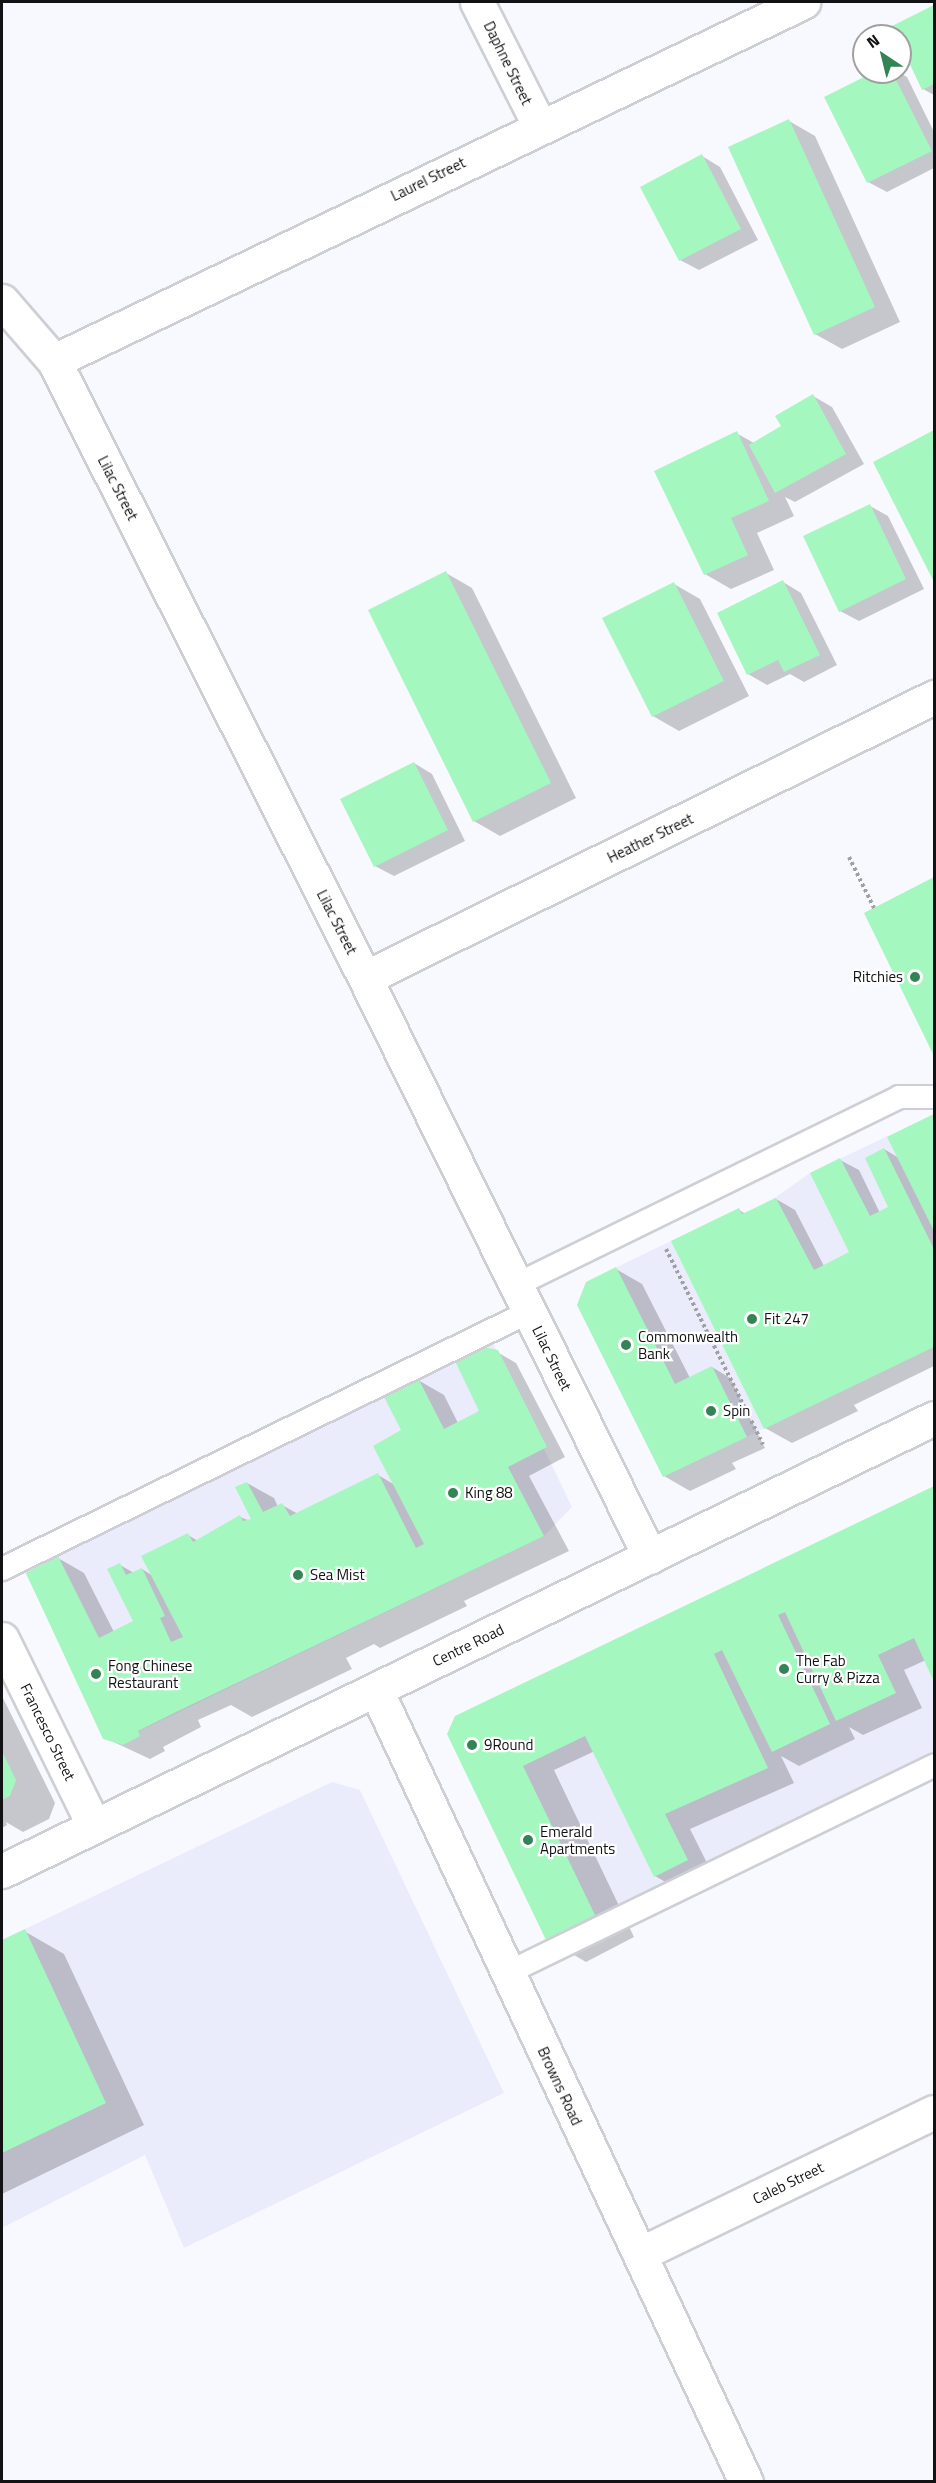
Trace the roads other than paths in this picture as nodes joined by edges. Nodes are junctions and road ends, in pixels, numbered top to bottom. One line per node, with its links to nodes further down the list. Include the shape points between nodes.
1 (477, 2): 3 (street, Daphne Street)
2 (803, 2): 3 (street, Laurel Street)
3 (539, 125): 5 (street, Laurel Street)
4 (2, 301): 5 (street, Lilac Street)
5 (54, 362): 7 (street, Lilac Street)
6 (934, 697): 7 (street, Heather Street)
7 (365, 978): 9 (street, Lilac Street)
8 (934, 1097): 9 (lane, via 898,1097 651,1219)
9 (523, 1299): 11 (street, Lilac Street); 12 (lane)
10 (934, 1418): 11 (street, Centre Road)
11 (650, 1557): 14 (street, Centre Road)
12 (2, 1569)
13 (2, 1639): 16 (street, Francesco Street)
14 (376, 1690): 16 (street, Centre Road); 18 (street, Browns Road)
15 (934, 1766): 18 (lane)
16 (94, 1826): 17 (street, Centre Road)
17 (2, 1871)
18 (507, 1973): 20 (street, Browns Road)
19 (934, 2112): 20 (street, Caleb Street)
20 (640, 2254): 21 (street, Browns Road)
21 (746, 2481)

